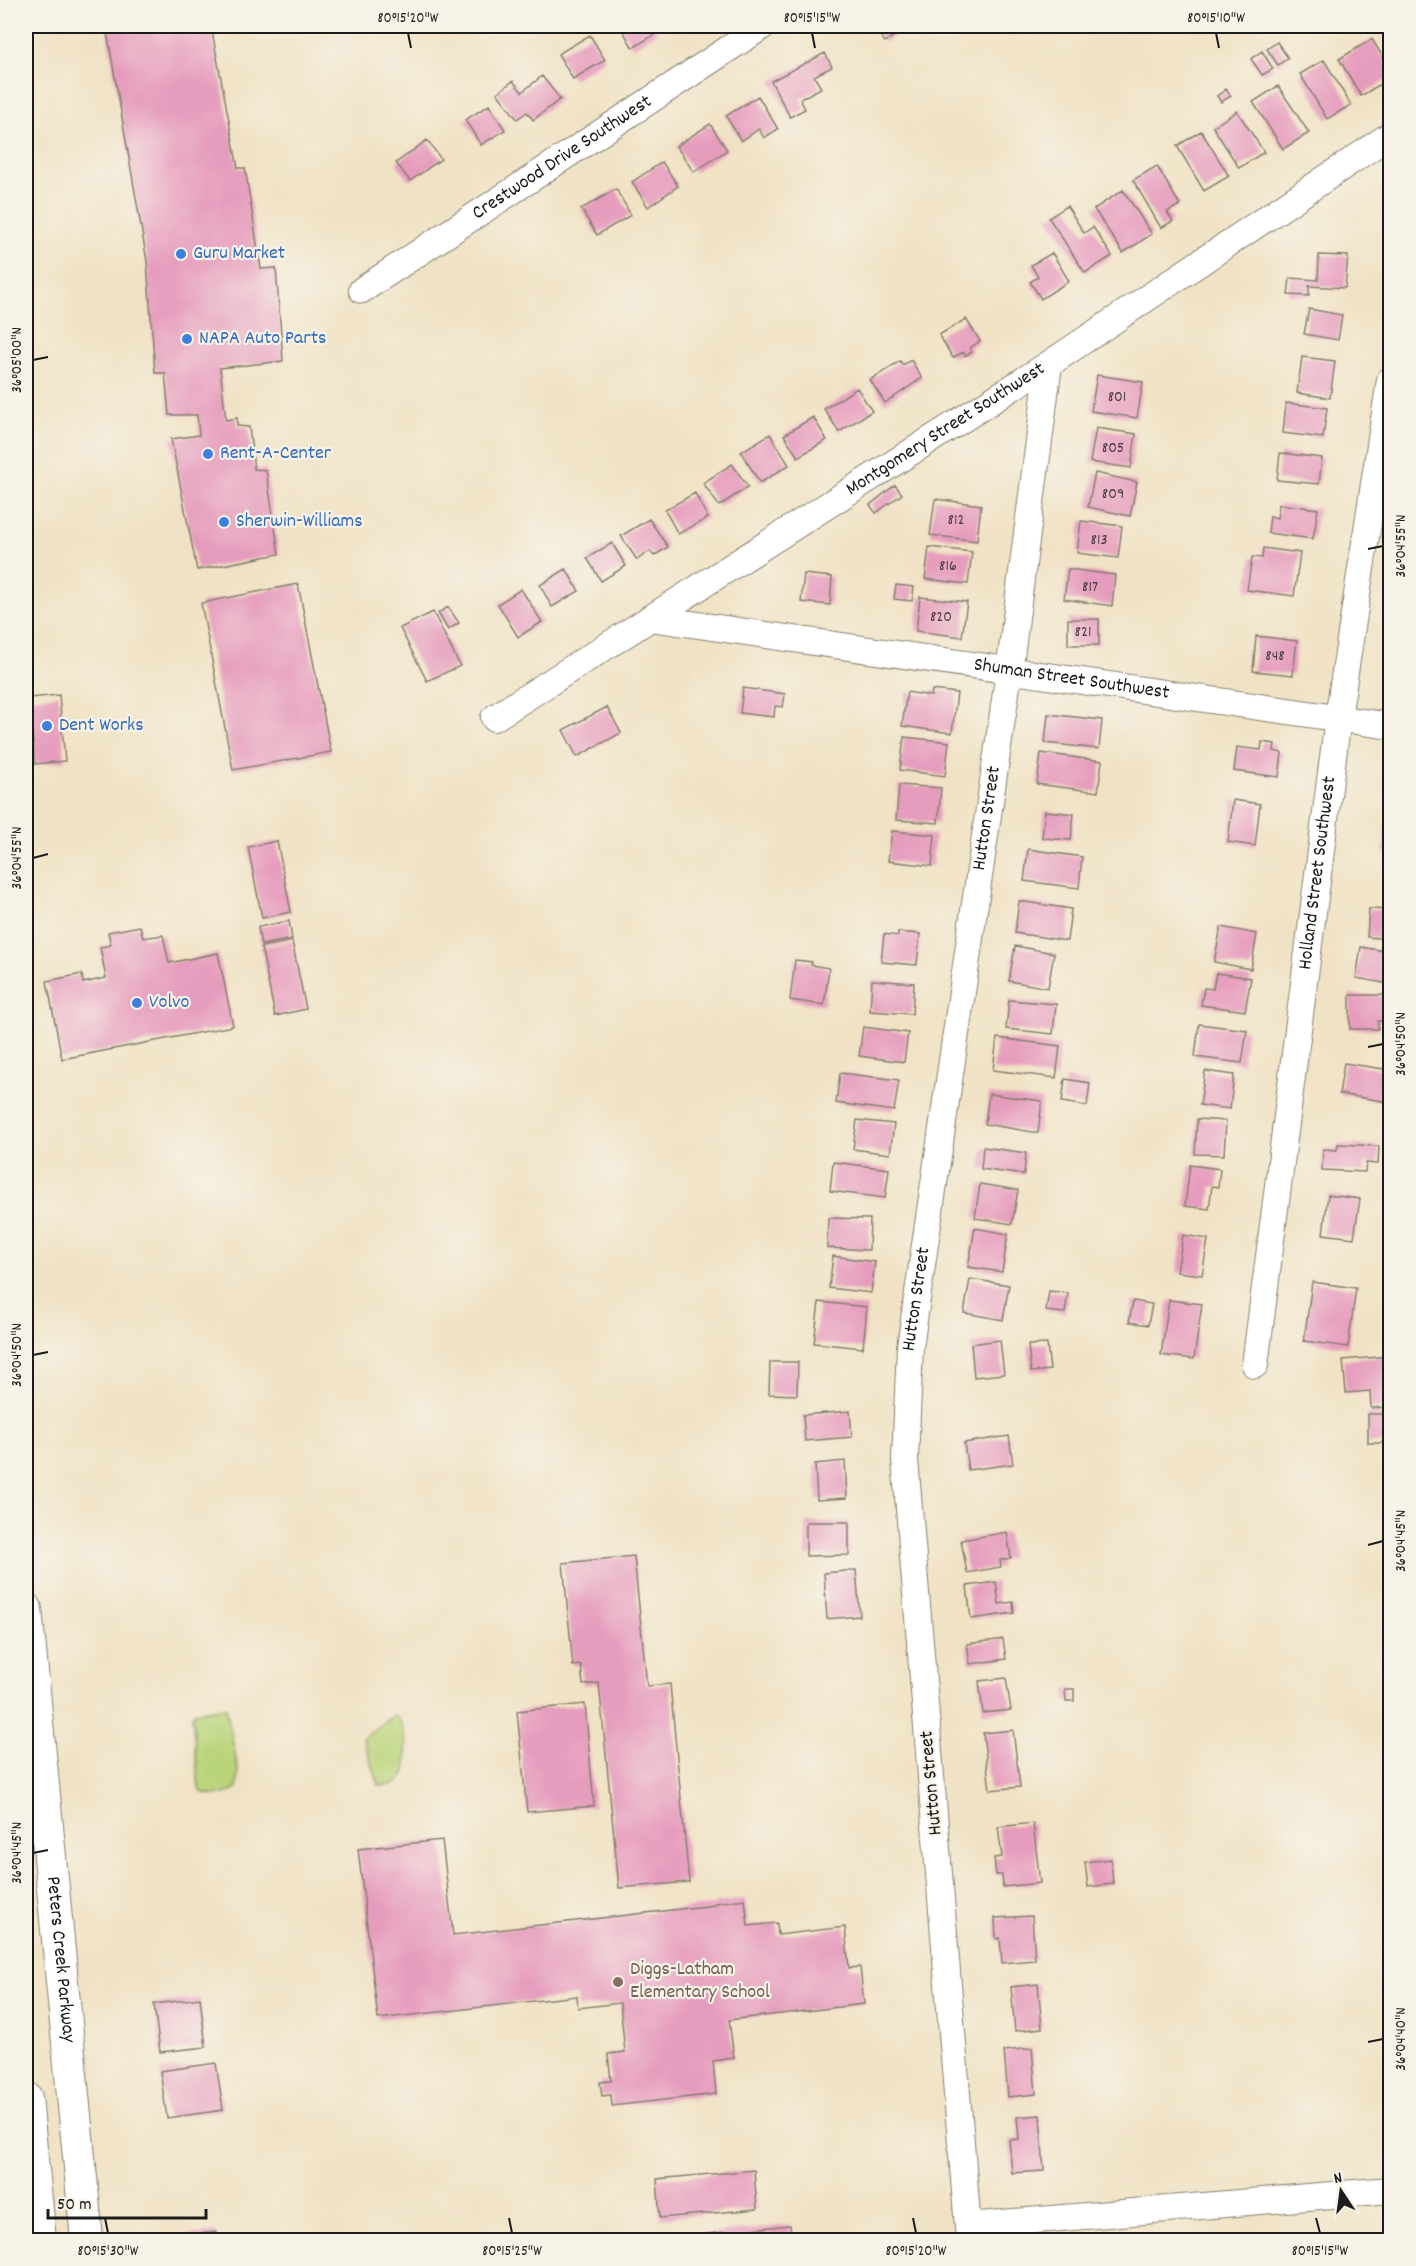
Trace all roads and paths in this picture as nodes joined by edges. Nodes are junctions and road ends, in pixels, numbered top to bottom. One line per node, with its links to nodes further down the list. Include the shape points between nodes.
1 (763, 26): 3 (street, Crestwood Drive Southwest)
2 (1390, 135): 4 (street, Montgomery Street Southwest)
3 (362, 290)
4 (1049, 364): 6 (street, Montgomery Street Southwest); 7 (street, Hutton Street)
5 (1390, 380): 9 (street, Holland Street Southwest)
6 (650, 618): 7 (street, Shuman Street Southwest); 8 (street, Montgomery Street Southwest)
7 (1009, 672): 9 (street, Shuman Street Southwest); 17 (street, Hutton Street, via 910,1347 905,1459)
8 (494, 718)
9 (1338, 718): 10 (street, Shuman Street Southwest); 11 (street, Holland Street Southwest)
10 (1390, 726)
11 (1255, 1365)
12 (26, 1609): 14 (main road, Peters Creek Parkway)
13 (26, 2098): 15 (main road)
14 (80, 2174): 15 (main road); 19 (main road, Peters Creek Parkway)
15 (34, 2182): 18 (main road)
16 (1390, 2190): 17 (street)
17 (968, 2233)
18 (40, 2241)
19 (87, 2241)

